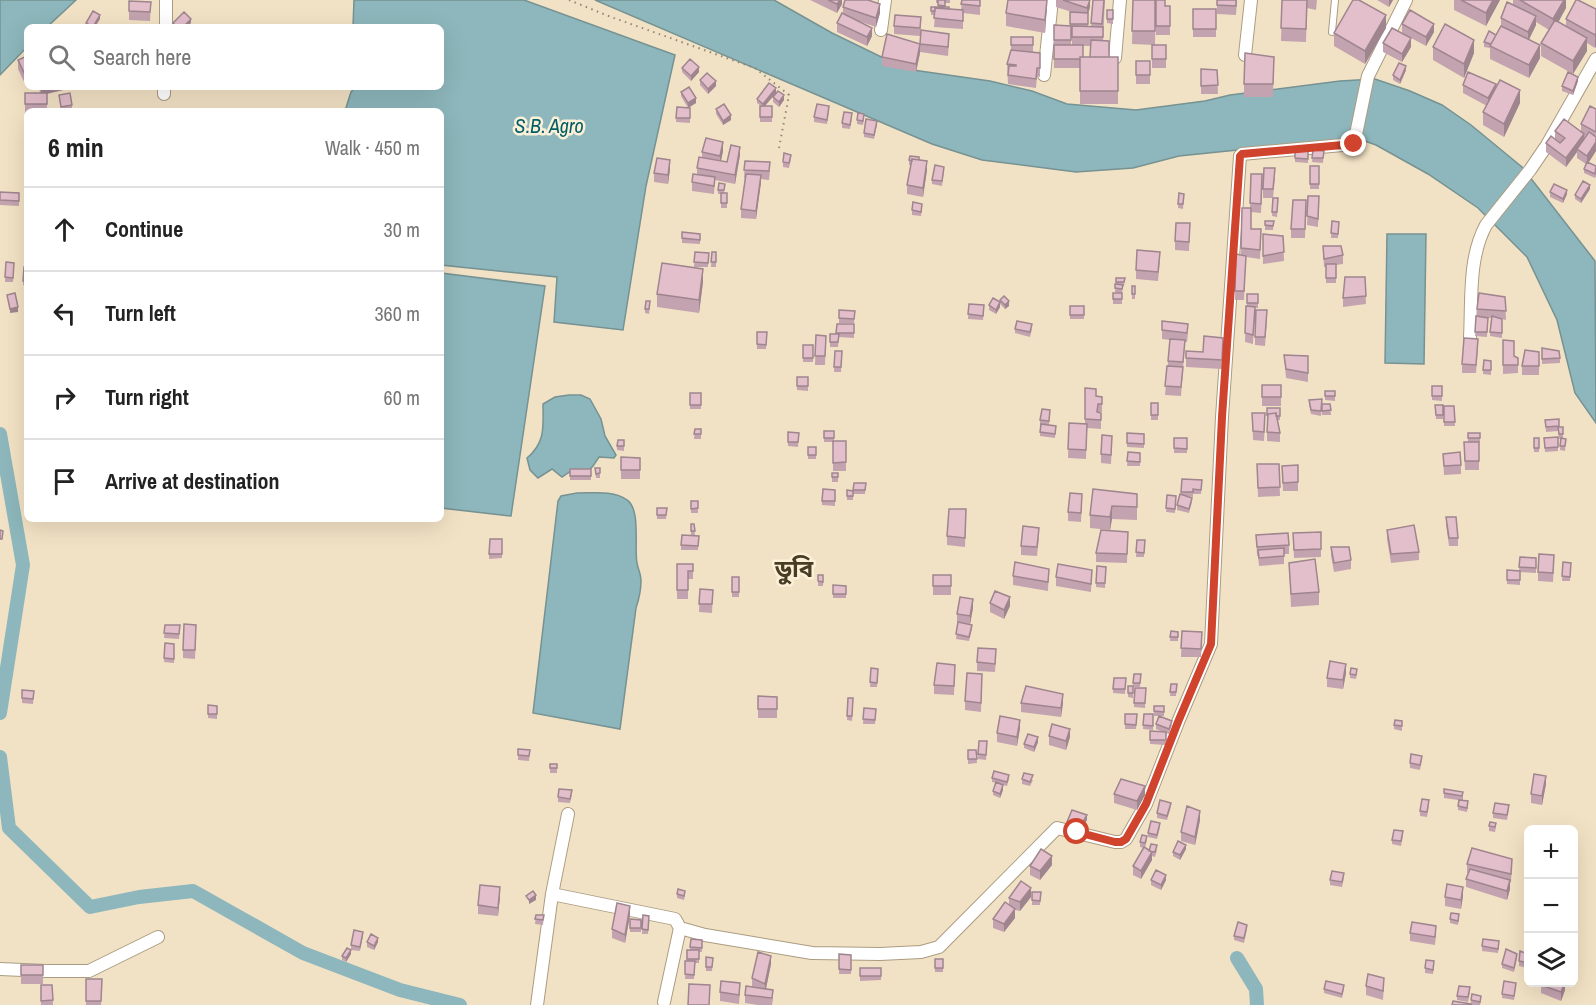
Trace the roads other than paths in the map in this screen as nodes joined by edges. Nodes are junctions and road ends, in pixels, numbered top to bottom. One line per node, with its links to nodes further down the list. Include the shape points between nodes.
1 (166, 0): 8 (street)
2 (885, 0): 9 (street)
3 (1052, 0): 14 (street)
4 (1120, 0): 12 (street)
5 (1251, 0): 11 (street)
6 (1335, 0): 10 (lane)
7 (1406, 0): 18 (street, via 1368,76 1354,144 1240,156 1211,644 1146,804 1126,839 1115,842 1057,828 939,947 921,952 812,953)
8 (166, 24)
9 (881, 30)
10 (1332, 32)
11 (1245, 55)
12 (1115, 58)
13 (1596, 59): 15 (street, via 1547,145 1481,235 1475,260)
14 (1044, 75)
15 (1470, 337)
16 (568, 814): 17 (street)
17 (552, 894): 18 (street, via 675,919); 22 (street)
18 (680, 928): 21 (street)
19 (158, 937): 20 (street, via 89,971)
20 (0, 969)
21 (664, 1002)
22 (537, 1005)

